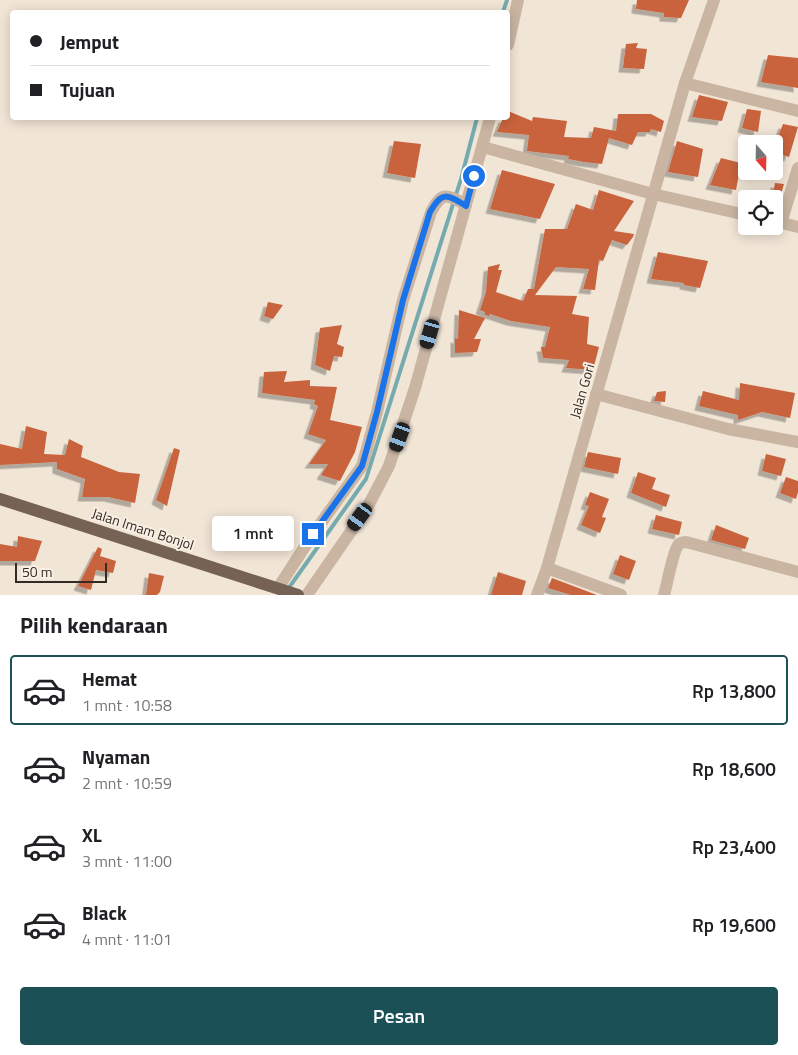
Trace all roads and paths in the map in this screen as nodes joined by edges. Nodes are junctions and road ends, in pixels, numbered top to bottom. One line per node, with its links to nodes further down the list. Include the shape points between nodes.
1 (518, 0): 3 (street)
2 (714, 0): 4 (street, Jalan Gori)
3 (510, 36)
4 (685, 83): 5 (street); 9 (street, Jalan Gori)
5 (798, 111)
6 (489, 120): 7 (street)
7 (482, 147): 9 (street); 10 (street)
8 (798, 168): 11 (street)
9 (653, 194): 12 (street); 15 (street, Jalan Gori)
10 (464, 204): 20 (street, via 449,197 439,198 430,212 403,300 362,466); 22 (street, via 415,388 389,466 367,508)
11 (783, 208)
12 (738, 213)
13 (783, 223): 14 (street)
14 (798, 227)
15 (596, 394): 16 (street, via 728,428); 18 (street, Jalan Gori)
16 (798, 442)
17 (0, 499): 20 (main road, Jalan Imam Bonjol)
18 (547, 568): 23 (street, Jalan Gori); 24 (street)
19 (798, 572): 25 (street, via 682,542 675,553)
20 (278, 588): 21 (main road, Jalan Imam Bonjol)
21 (298, 595)
22 (307, 595)
23 (537, 595)
24 (621, 595)
25 (664, 595)

